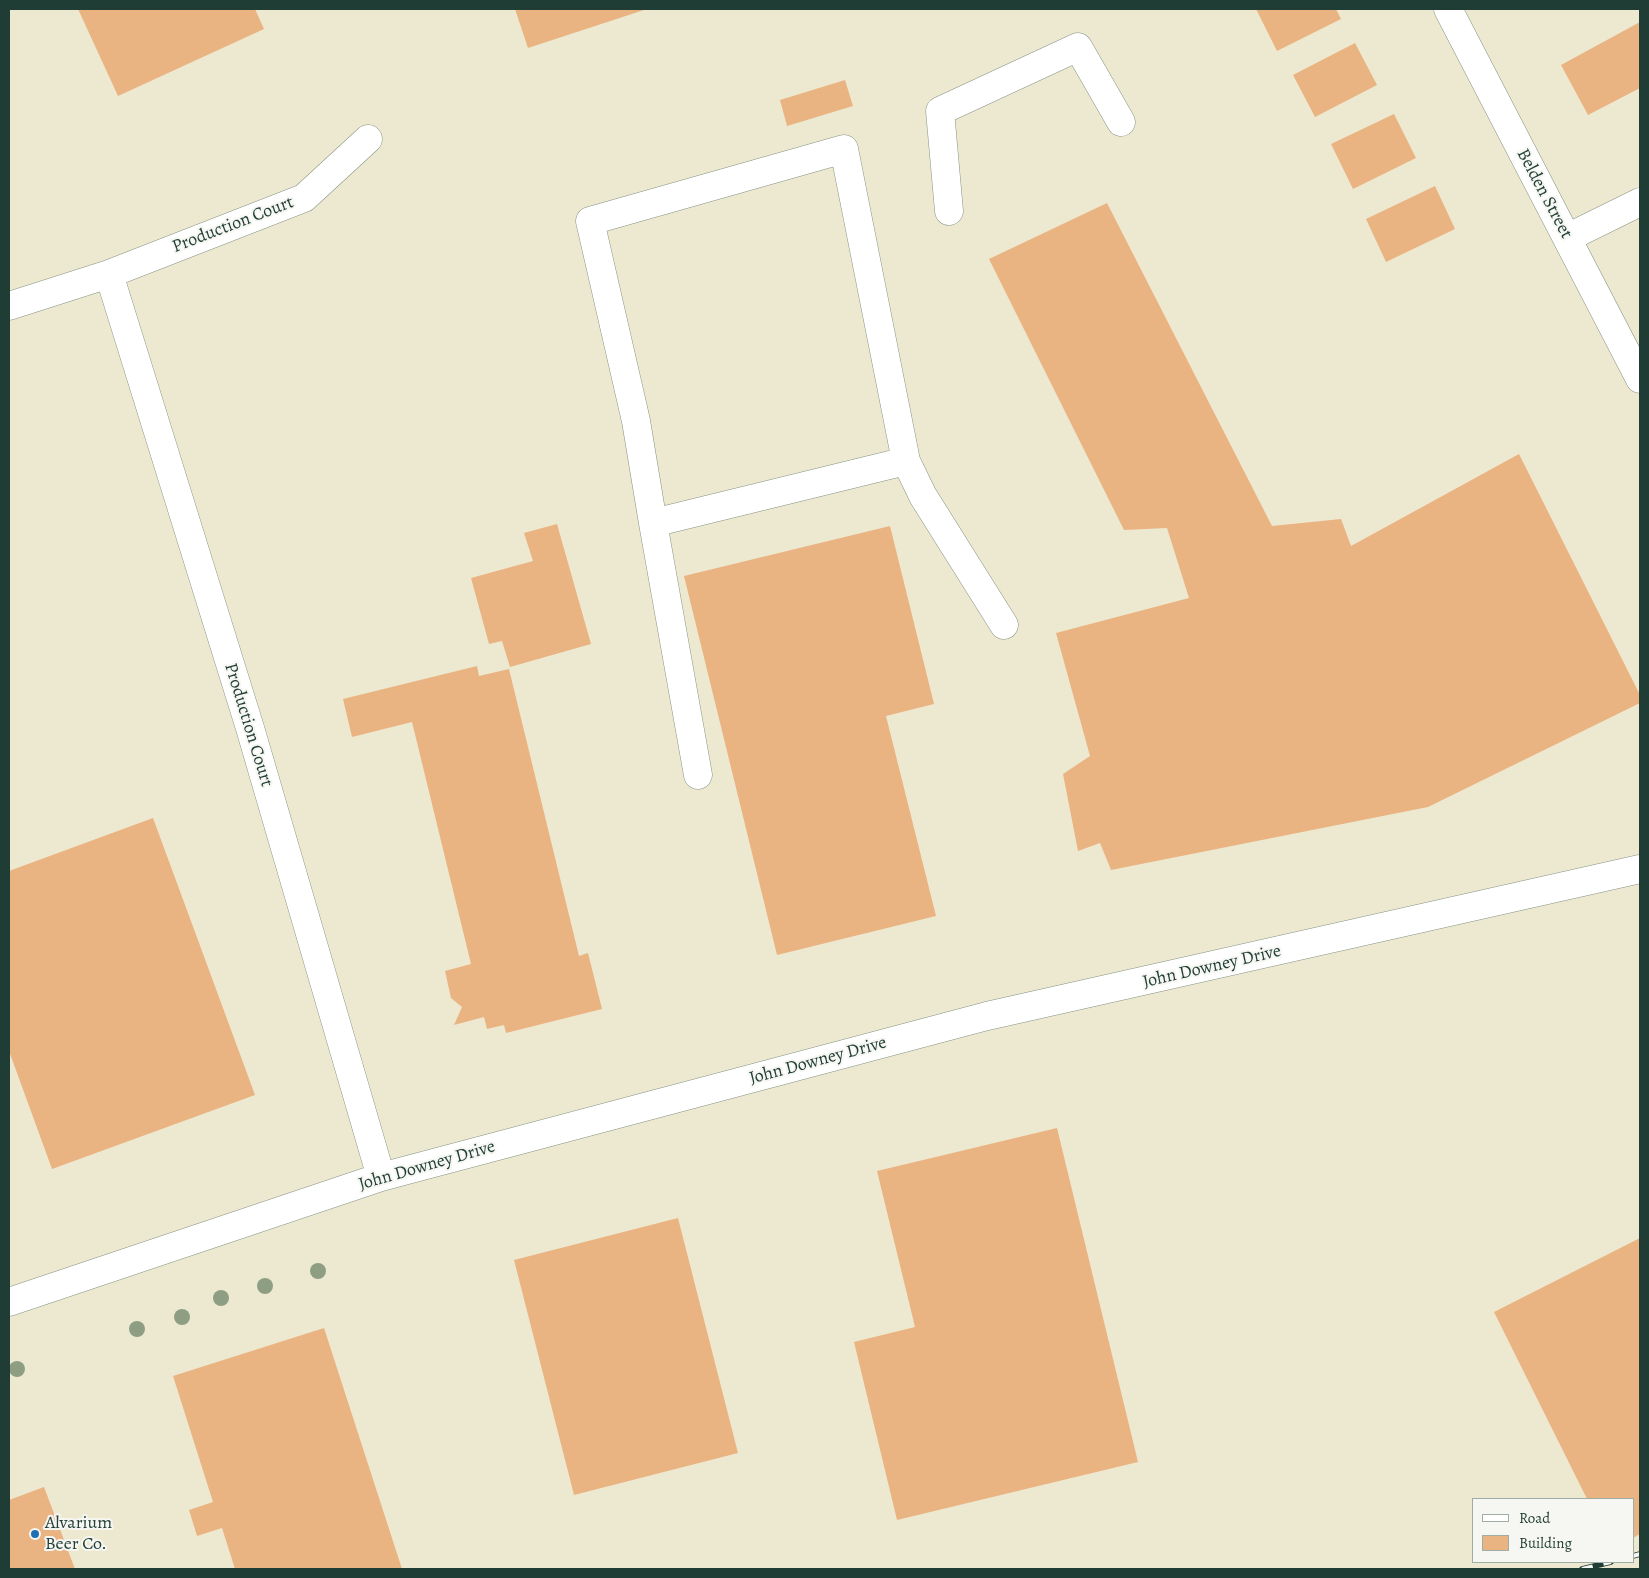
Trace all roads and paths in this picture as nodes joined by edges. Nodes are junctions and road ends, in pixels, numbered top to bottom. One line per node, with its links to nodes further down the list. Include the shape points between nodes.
1 (1448, 9): 6 (street, Belden Street)
2 (1121, 122): 5 (street, via 1078,47 940,111)
3 (368, 139): 7 (street, Production Court, via 304,198)
4 (1640, 202): 6 (street)
5 (949, 211)
6 (1567, 238): 9 (street, Belden Street)
7 (110, 274): 8 (street, Production Court); 15 (street, Production Court, via 250,728)
8 (9, 306)
9 (1640, 379)
10 (906, 461): 11 (street); 11 (street, via 844,149 590,221 636,421); 12 (street, via 922,496)
11 (653, 523): 13 (street)
12 (1004, 626)
13 (698, 775)
14 (1640, 869): 15 (street, John Downey Drive, via 987,1016)
15 (381, 1177): 16 (street, John Downey Drive)
16 (9, 1302)

